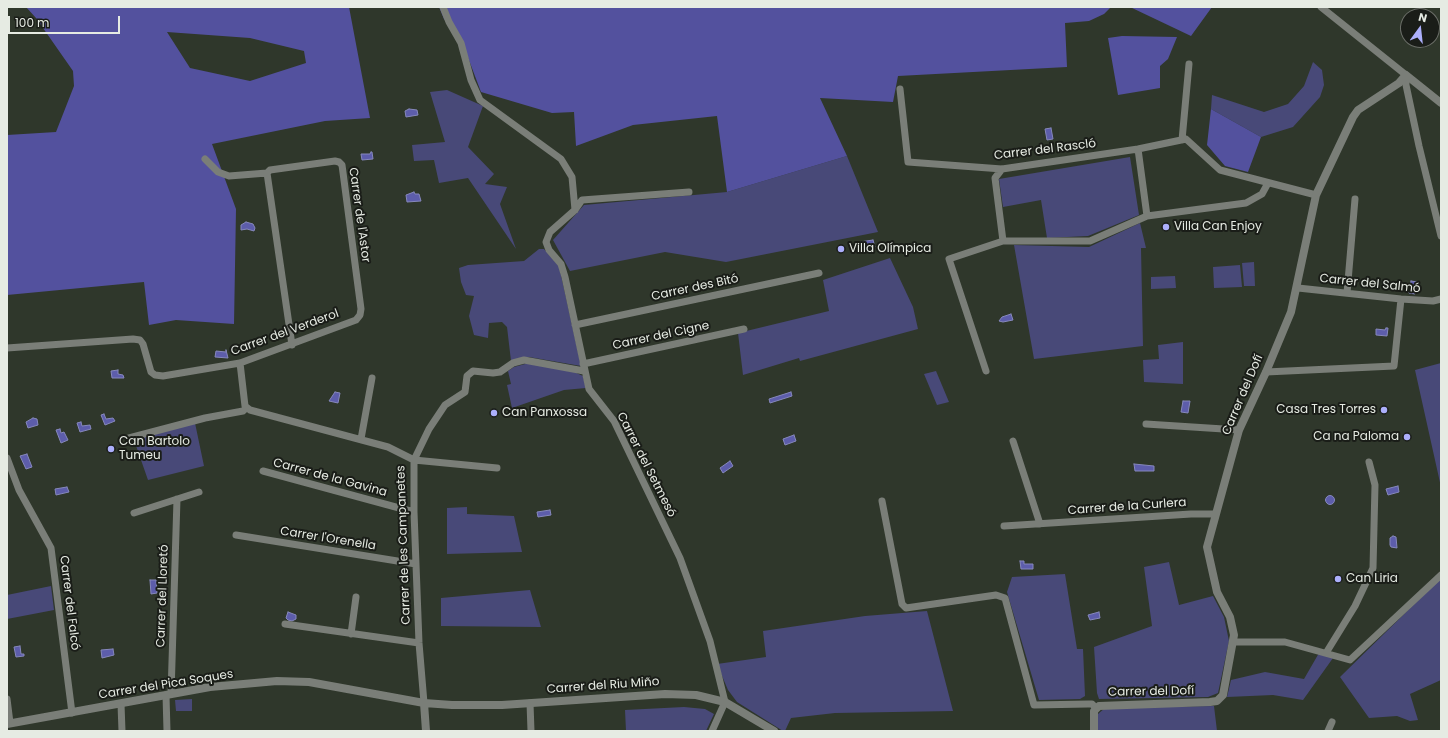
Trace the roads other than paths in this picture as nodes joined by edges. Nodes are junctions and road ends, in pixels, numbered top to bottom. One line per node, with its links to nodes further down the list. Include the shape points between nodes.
1 (443, 7): 16 (street, via 461,43 471,80 480,100 561,159 572,177)
2 (1321, 7): 4 (street)
3 (1189, 64): 7 (street)
4 (1406, 75): 6 (street); 14 (street, Carrer del Dofí, via 1400,83 1356,113); 18 (street, via 1419,146)
5 (900, 89): 10 (street, Carrer del Rascló, via 908,162)
6 (1441, 103)
7 (1182, 140): 8 (street, Carrer del Rascló); 12 (street, via 1186,140 1220,170)
8 (1138, 149): 10 (street, Carrer del Rascló); 17 (street)
9 (205, 159): 11 (street, Carrer de l'Astor, via 218,172 229,176)
10 (1002, 170): 19 (street, via 995,178)
11 (267, 173): 25 (street, Carrer de l'Astor, via 270,170 336,161 342,165 361,309); 28 (street)
12 (1268, 183): 14 (street); 17 (street, via 1262,194 1246,203)
13 (689, 192): 16 (street, via 582,200)
14 (1316, 195): 21 (street, Carrer del Dofí)
15 (1355, 199): 22 (street)
16 (575, 210): 26 (street, Carrer del Setmesó, via 550,232 546,242 549,250 562,264)
17 (1147, 216): 19 (street, via 1090,241)
18 (1441, 236)
19 (1003, 241): 33 (street, via 949,259)
20 (819, 273): 26 (street, Carrer des Bitó)
21 (1298, 288): 22 (street, Carrer del Salmó); 34 (street, Carrer del Dofí)
22 (1346, 293): 23 (street, Carrer del Salmó)
23 (1401, 299): 24 (street, Carrer del Salmó); 34 (street, via 1394,366)
24 (1441, 299)
25 (356, 320): 28 (street, Carrer del Verderol)
26 (575, 325): 31 (street, Carrer del Setmesó)
27 (744, 329): 31 (street, Carrer del Cigne)
28 (292, 345): 30 (street, Carrer del Verderol)
29 (7, 348): 30 (street, Carrer del Verderol, via 133,338 143,344 151,372 155,376)
30 (240, 363): 36 (street)
31 (583, 364): 32 (street, Carrer del Setmesó)
32 (584, 371): 43 (street, via 524,360 513,363 500,372 469,373 465,392 445,405 429,429); 66 (street, Carrer del Setmesó, via 589,389 614,421 680,558 710,641)
33 (986, 371)
34 (1266, 372): 38 (street, Carrer del Dofí)
35 (372, 378): 40 (street)
36 (246, 408): 39 (street, via 243,411); 40 (street, Carrer de les Campanetes)
37 (1146, 424): 38 (street)
38 (1239, 430): 52 (street, Carrer del Dofí)
39 (129, 438)
40 (361, 439): 43 (street, Carrer de les Campanetes, via 388,447)
41 (1013, 441): 53 (street)
42 (7, 458): 71 (street, Carrer del Falcó, via 19,490 51,548)
43 (414, 460): 45 (street); 50 (street, Carrer de les Campanetes)
44 (1369, 462): 63 (street, via 1375,485 1373,568 1355,606)
45 (497, 468)
46 (263, 471): 50 (street, Carrer de la Gavina)
47 (199, 492): 48 (street)
48 (177, 499): 51 (street); 64 (street, Carrer del Lloretó)
49 (882, 501): 70 (street, Carrer del Dofí, via 902,604 906,608 996,595 1005,598 1034,705 1092,704)
50 (414, 512): 56 (street, Carrer de les Campanetes)
51 (134, 514)
52 (1215, 514): 53 (street, Carrer de la Curlera); 61 (street, Carrer del Dofí, via 1207,547 1208,557 1217,592 1230,617)
53 (1040, 524): 54 (street, Carrer de la Curlera)
54 (1004, 526)
55 (236, 535): 56 (street, Carrer l'Orenella)
56 (416, 564): 62 (street, Carrer de les Campanetes)
57 (1441, 575): 63 (street, via 1350,660)
58 (356, 597): 60 (street)
59 (285, 624): 60 (street)
60 (351, 634): 62 (street)
61 (1234, 642): 63 (street, via 1286,642); 70 (street, Carrer del Dofí, via 1225,690 1217,701 1105,704)
62 (419, 643): 67 (street, Carrer de les Campanetes)
63 (1326, 653)
64 (169, 694): 67 (street, Carrer del Pica Soques, via 210,687 277,681 309,682); 69 (street, Carrer del Pica Soques); 75 (street, Carrer del Lloretó)
65 (7, 699): 73 (street)
66 (725, 702): 68 (street, Carrer del Riu Miño, via 678,694); 78 (street); 79 (street, Carrer del Riu Miño)
67 (424, 703): 68 (street, Carrer del Riu Miño); 76 (street, Carrer de les Campanetes)
68 (530, 703): 77 (street)
69 (121, 704): 71 (street, Carrer del Pica Soques); 74 (street)
70 (1096, 708): 80 (street, Carrer del Dofí, via 1093,716)
71 (72, 713): 73 (street, Carrer del Pica Soques)
72 (1332, 722): 81 (street)
73 (9, 724)
74 (122, 731)
75 (167, 731)
76 (426, 731)
77 (531, 731)
78 (712, 731)
79 (774, 731)
80 (1094, 731)
81 (1328, 731)

